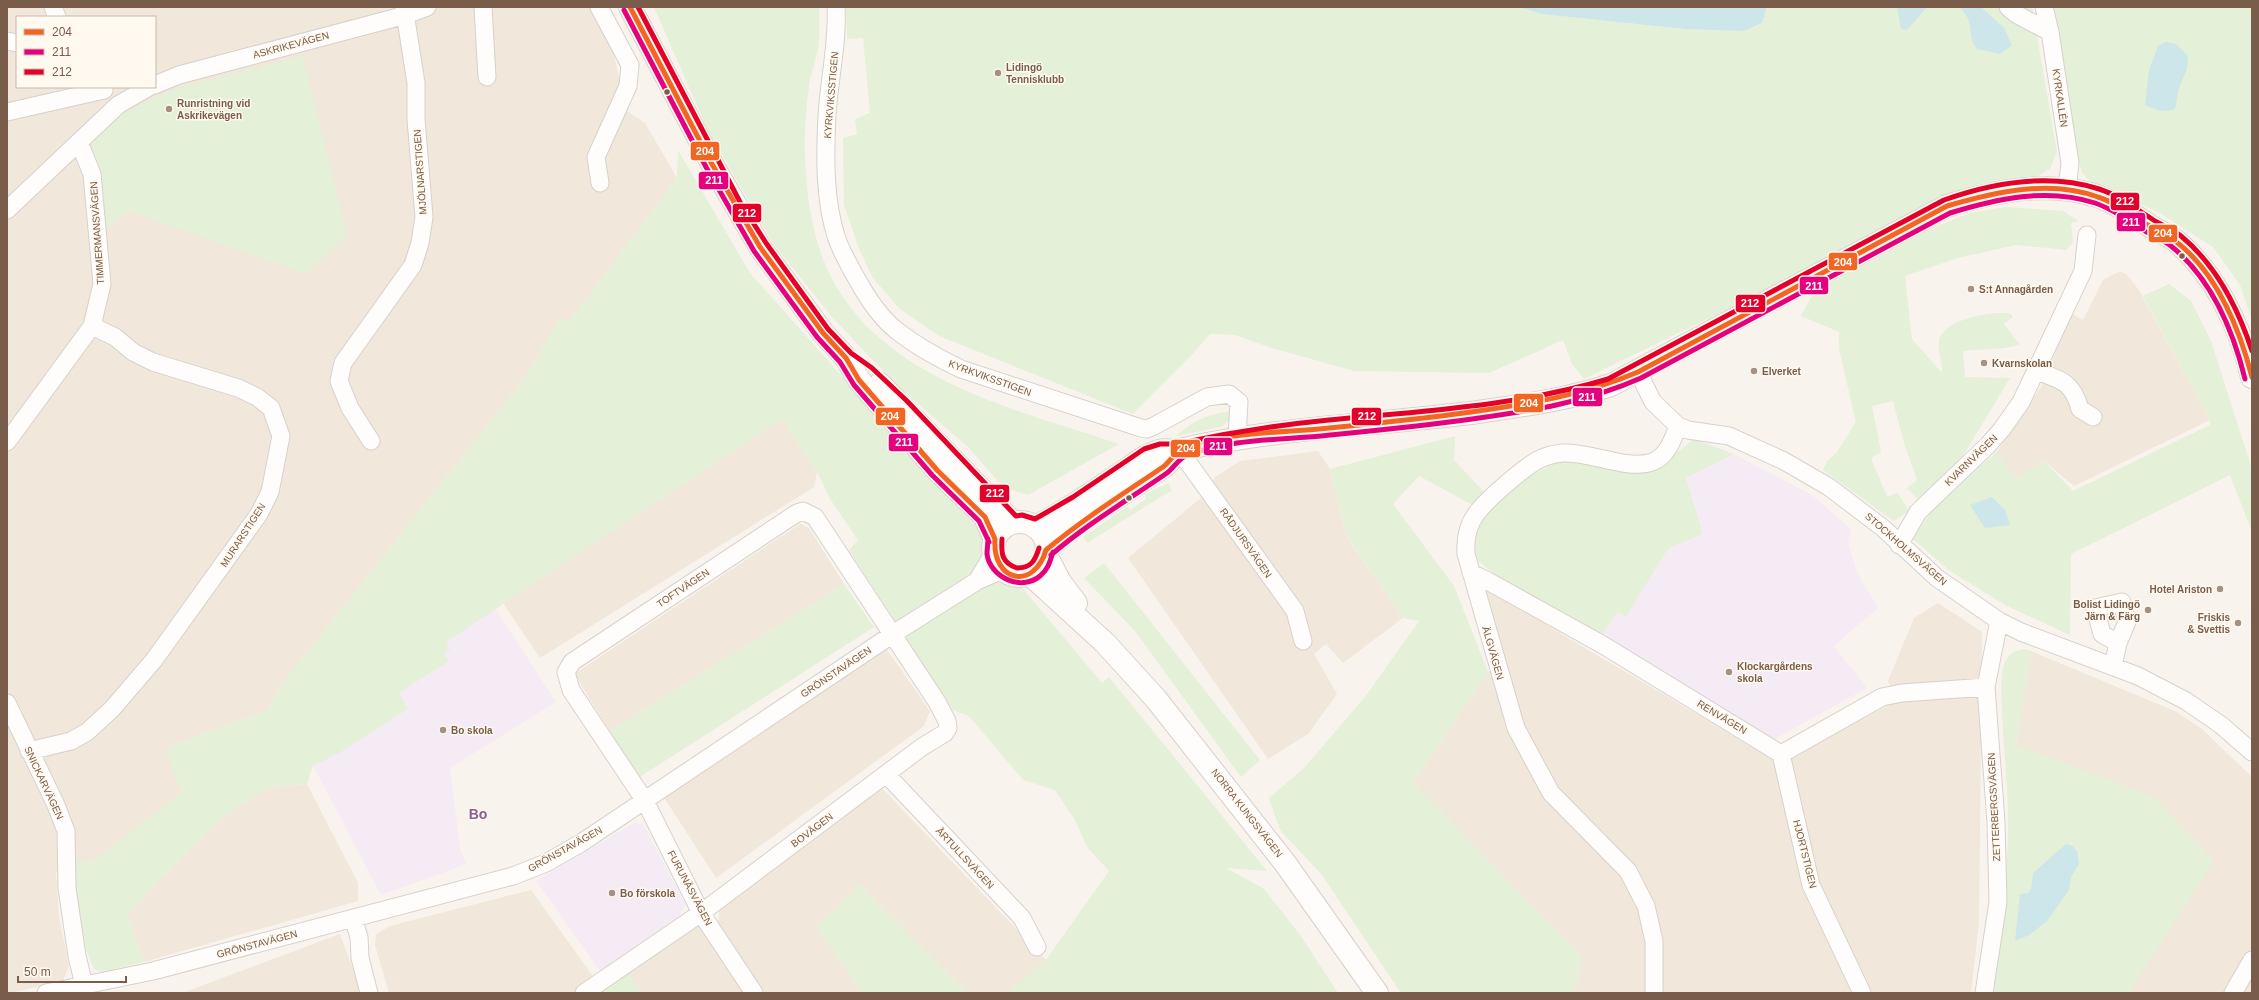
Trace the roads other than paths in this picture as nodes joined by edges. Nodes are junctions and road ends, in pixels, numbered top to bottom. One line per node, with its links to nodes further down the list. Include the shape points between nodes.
1 (427, 7): 8 (street, ASKRIKEVÄGEN)
2 (484, 7): 10 (street)
3 (599, 7): 17 (street, via 630,64 628,86 596,158)
4 (630, 7): 22 (main road, via 734,206 764,253 823,333)
5 (836, 7): 28 (street, KYRKVIKSSTIGEN, via 834,56 827,115 830,203 837,239 852,271 871,302 895,329 936,357 961,369 1141,428 1154,426 1207,397 1229,394 1239,402)
6 (2008, 7): 9 (street)
7 (2044, 7): 9 (street, KYRKALLÉN)
8 (405, 11): 11 (street, ASKRIKEVÄGEN, via 179,75); 29 (street, MJÖLNARSTIGEN, via 416,83 416,119 424,217 420,243 413,265 343,363 339,381 350,408)
9 (2050, 32): 18 (street, KYRKALLÉN, via 2070,163)
10 (487, 77)
11 (156, 85)
12 (103, 88): 14 (street); 15 (street)
13 (147, 88): 14 (street)
14 (118, 105): 16 (street)
15 (7, 112)
16 (79, 142): 19 (street); 21 (street, TIMMERMANSVÄGEN, via 92,174 102,284)
17 (600, 183)
18 (2067, 190): 24 (main road, via 2010,190 1978,196 1947,206); 25 (main road, via 2097,196 2130,212 2175,241 2218,291 2240,338)
19 (7, 210)
20 (2087, 236): 23 (street, KVARNVÄGEN, via 2083,271)
21 (92, 326): 30 (street, TIMMERMANSVÄGEN); 47 (street, MURARSTIGEN, via 115,337 134,352 153,362 238,388 257,397 271,408 281,436 272,486 259,514 154,660 87,732 71,741)
22 (846, 358): 32 (main road, via 868,373 902,406); 36 (main road, via 859,380 932,464 985,517)
23 (2036, 371): 26 (street, via 2063,379 2078,399 2080,409); 34 (street, KVARNVÄGEN, via 2021,402 2002,429 1918,512)
24 (1638, 372): 27 (street, STOCKHOLMSVÄGEN, via 1653,402); 28 (main road, via 1590,392 1532,405)
25 (2252, 372)
26 (2094, 417)
27 (1678, 426): 34 (street, STOCKHOLMSVÄGEN, via 1688,430 1729,436 1784,461 1829,487 1883,528); 37 (street, ÄLGVÄGEN, via 1672,443 1662,456 1653,462 1627,464 1592,456 1562,453 1536,461 1476,514 1466,538 1466,554)
28 (1237, 438): 31 (main road)
29 (370, 441)
30 (7, 442)
31 (1180, 450): 33 (main road, via 1159,451 1145,458 1060,514); 35 (main road, via 1166,465 1069,529); 41 (street, RÅDJURSVÄGEN, via 1295,611)
32 (1013, 523): 33 (main road, via 1021,522); 36 (main road, via 1005,527)
33 (1035, 527): 35 (main road, via 1042,534)
34 (1899, 545): 39 (street, STOCKHOLMSVÄGEN, via 1937,578)
35 (1046, 552): 38 (main road, via 1042,563); 42 (main road, NORRA KUNGSVÄGEN, via 1060,582)
36 (997, 554): 38 (main road, via 1017,576); 40 (street, GRÖNSTAVÄGEN, via 977,581)
37 (1471, 573): 49 (street, RENVÄGEN, via 1603,645); 62 (street, ÄLGVÄGEN, via 1516,728 1551,792 1628,871 1646,906 1654,941)
38 (1028, 575): 42 (main road, NORRA KUNGSVÄGEN)
39 (1999, 621): 44 (street, STOCKHOLMSVÄGEN, via 2021,632); 45 (street, ZETTERBERGSVÄGEN)
40 (893, 634): 50 (street, BOVÄGEN, via 937,702 948,728 945,733); 51 (street, GRÖNSTAVÄGEN); 51 (street, TOFTVÄGEN, via 815,517 803,511 572,662 566,672 571,690)
41 (1303, 640)
42 (1105, 643): 61 (main road, NORRA KUNGSVÄGEN, via 1156,699 1286,863)
43 (2118, 643): 44 (street)
44 (2113, 666): 48 (street, STOCKHOLMSVÄGEN, via 2186,701 2221,725)
45 (1986, 687): 49 (street, via 1902,693 1882,697); 64 (street, ZETTERBERGSVÄGEN, via 1996,822 1998,902)
46 (7, 702): 47 (street, SNICKARVÄGEN)
47 (29, 751): 56 (street, SNICKARVÄGEN, via 66,831 67,888)
48 (2252, 752)
49 (1781, 754): 63 (street, HJORTSTIGEN, via 1811,885)
50 (886, 774): 52 (street, BOVÄGEN); 54 (street, ÅRTULLSVÄGEN, via 1022,918)
51 (645, 801): 52 (street, FURUNÄSVÄGEN); 53 (street, GRÖNSTAVÄGEN, via 581,843 531,869)
52 (701, 913): 59 (street, BOVÄGEN); 60 (street, FURUNÄSVÄGEN)
53 (353, 918): 56 (street, GRÖNSTAVÄGEN, via 153,971); 58 (street)
54 (1038, 947)
55 (2252, 960): 65 (street)
56 (84, 985): 57 (street, GRÖNSTAVÄGEN)
57 (46, 993)
58 (369, 993)
59 (584, 993)
60 (754, 993)
61 (1377, 993)
62 (1654, 993)
63 (1862, 993)
64 (1984, 993)
65 (2233, 993)

